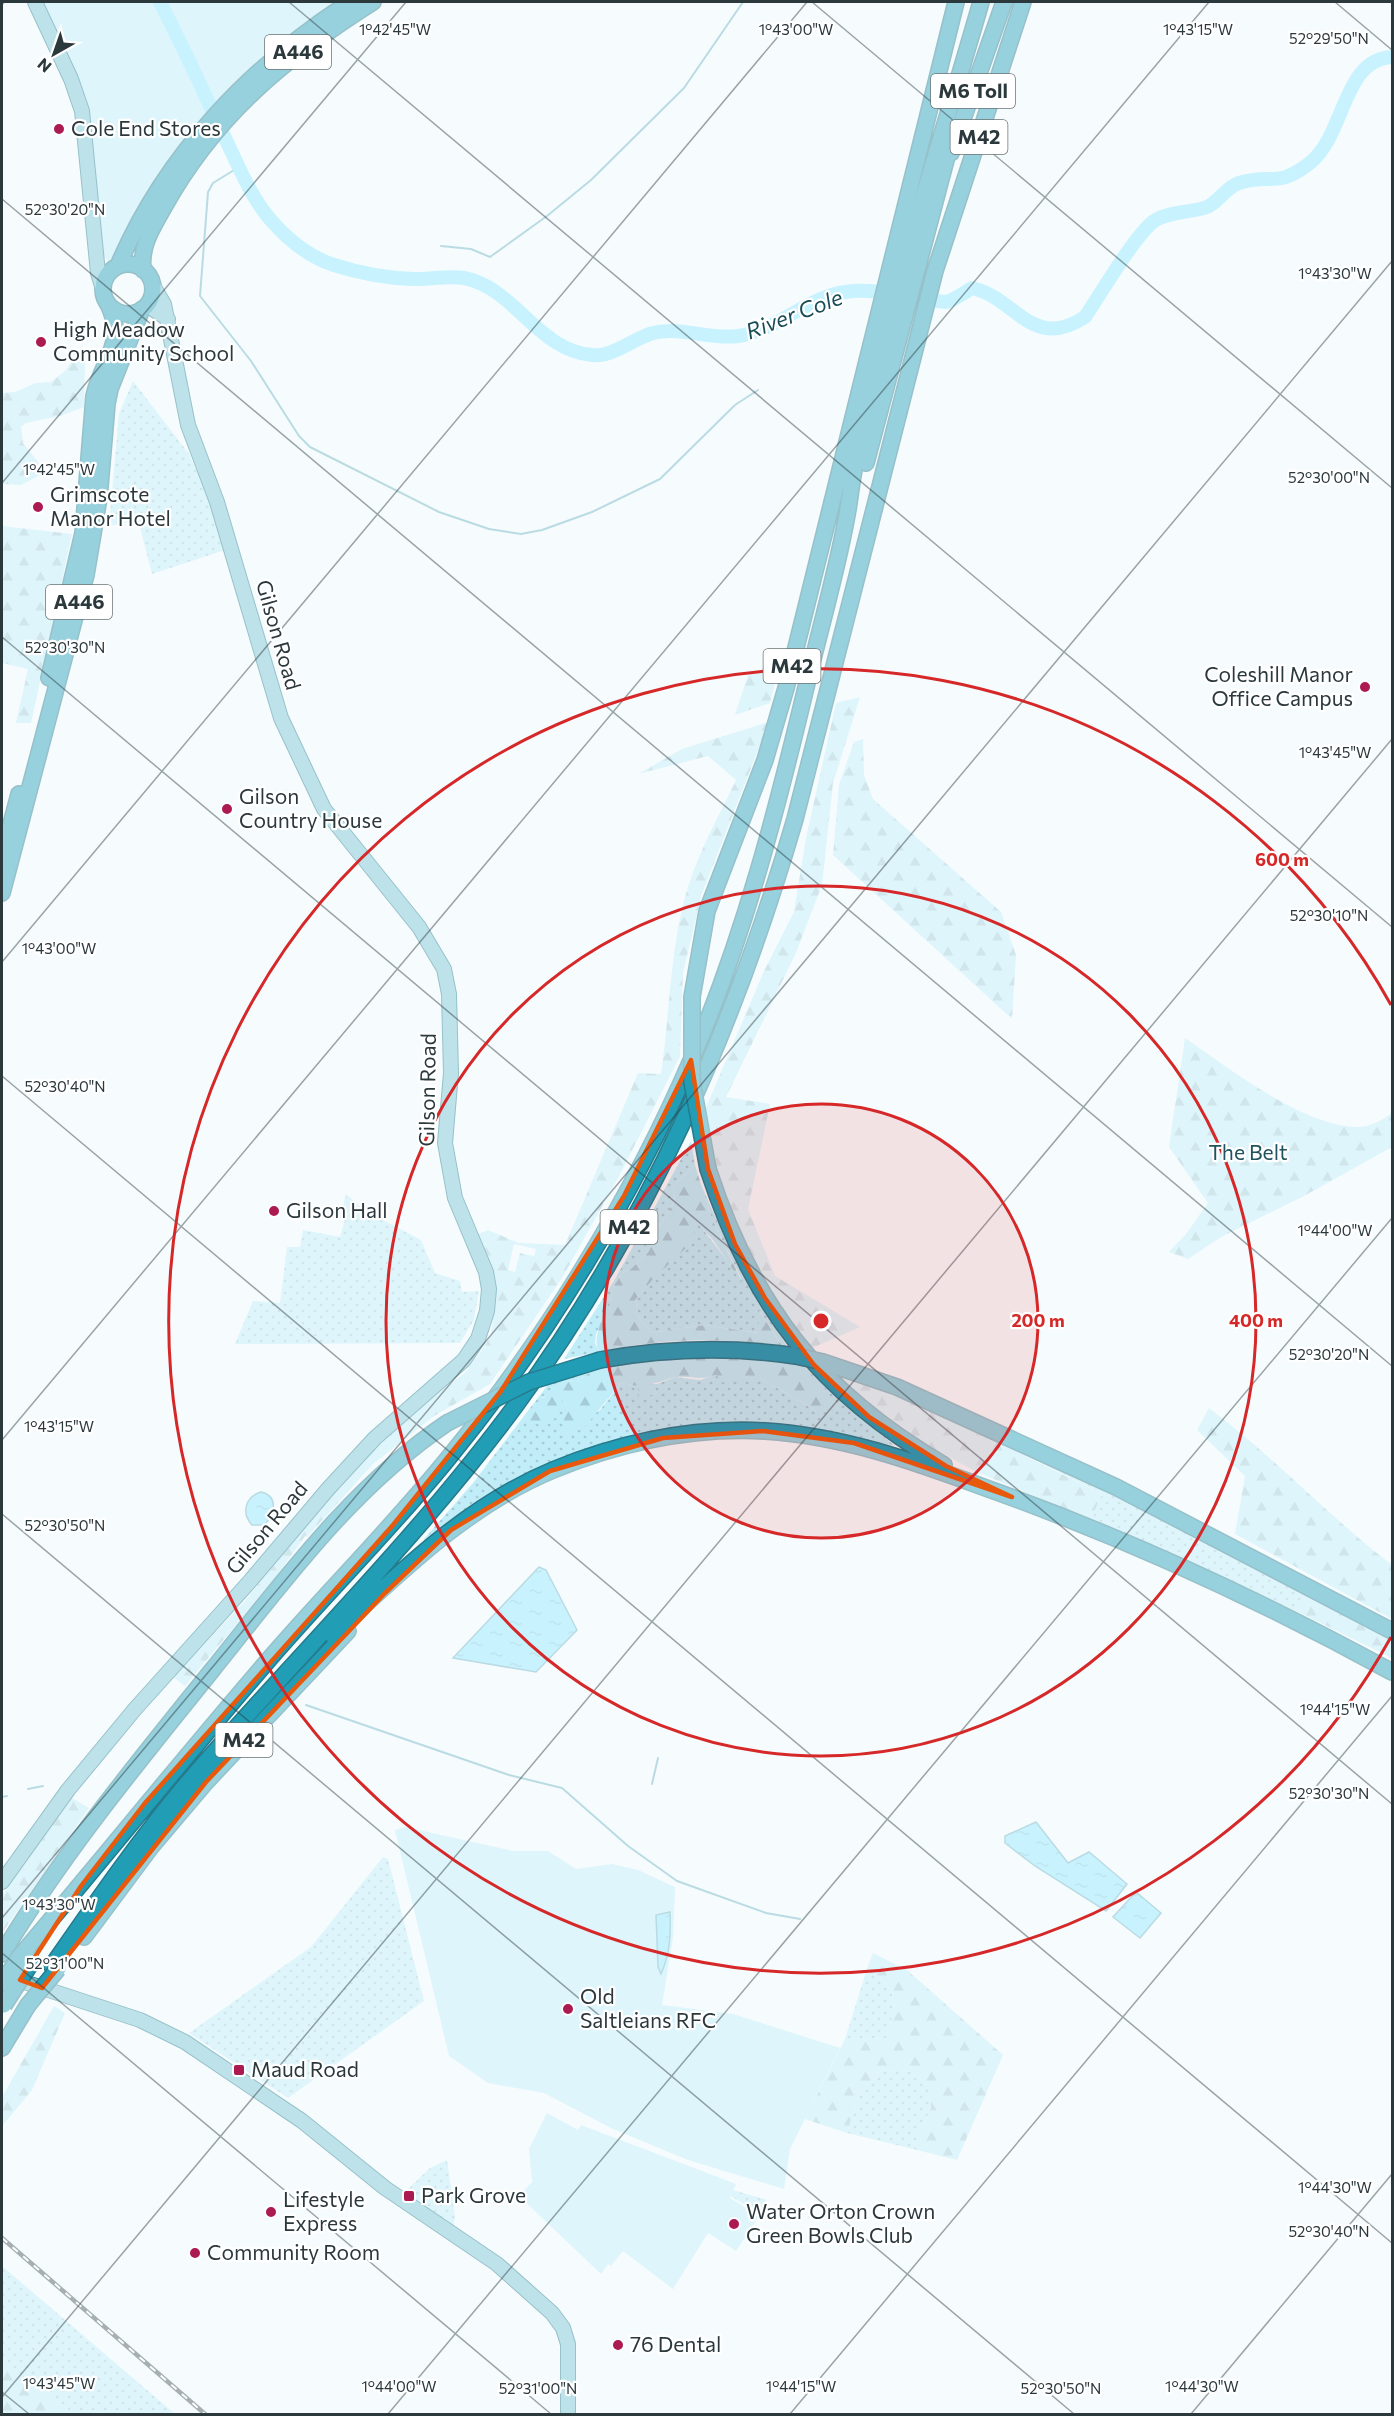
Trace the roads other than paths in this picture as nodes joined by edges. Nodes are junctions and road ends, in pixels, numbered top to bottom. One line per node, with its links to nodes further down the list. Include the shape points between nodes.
1 (35, 2): 11 (main road, via 80,101)
2 (350, 2): 8 (highway, A446, via 282,49)
3 (373, 2): 8 (highway, A446, via 285,62)
4 (956, 2): 12 (highway, M42)
5 (983, 2): 10 (highway); 12 (highway, M42)
6 (1004, 2): 10 (highway, M6 Toll)
7 (1023, 2): 26 (highway, M42, via 936,272 772,898 733,1009 685,1120 590,1295 513,1408 430,1511)
8 (230, 106): 9 (highway, A446)
9 (205, 135): 13 (highway, A446, via 143,214); 14 (highway, A446, via 152,230 141,256)
10 (941, 181): 12 (highway, M42)
11 (97, 256): 13 (main road); 16 (main road)
12 (905, 264): 19 (highway, M42)
13 (116, 268): 14 (highway, via 127,264); 16 (highway, via 108,274)
14 (143, 270): 15 (highway)
15 (152, 284): 17 (highway); 18 (main road, Gilson Road)
16 (105, 296): 17 (highway, via 123,313); 20 (highway, A446, via 117,336 94,396 78,562)
17 (145, 307): 18 (main road); 21 (highway, A446, via 110,389 98,508 86,575)
18 (168, 319): 27 (main road, Gilson Road, via 188,425 217,502 289,739 324,809 419,927 447,976 451,1073 445,1143 455,1198 486,1272 487,1311 478,1339 464,1360 375,1438 336,1480 135,1708 68,1790)
19 (887, 331): 22 (highway, M42, bridge, via 765,760 707,911 692,997 692,1082 708,1169 727,1224 744,1261 779,1318 814,1365 869,1417 898,1438); 29 (highway, M42, via 855,465 846,522 786,770 751,895 694,1054 624,1196 501,1391 452,1454 145,1803)
20 (2, 858)
21 (2, 893)
22 (1012, 1497): 23 (highway, via 854,1443 763,1431 706,1432 621,1447 550,1471); 25 (highway, via 1231,1590)
23 (451, 1530): 26 (highway); 30 (highway, M42, via 332,1646 237,1748 151,1847)
24 (1392, 1630): 28 (highway, bridge, via 1116,1487 897,1387 824,1362 700,1348 600,1360 529,1382 447,1423 380,1475 350,1504 286,1578 62,1860)
25 (1392, 1672)
26 (270, 1692): 30 (highway, M42, via 131,1854)
27 (2, 1882)
28 (3, 1951)
29 (27, 1957): 32 (highway, bridge); 33 (highway, bridge)
30 (55, 1968): 34 (highway, M42, bridge)
31 (2, 1974): 35 (main road, via 140,2020 174,2036 302,2121 385,2188 486,2256 552,2313 563,2328 568,2344)
32 (2, 1983)
33 (3, 2007)
34 (2, 2048)
35 (568, 2415)

